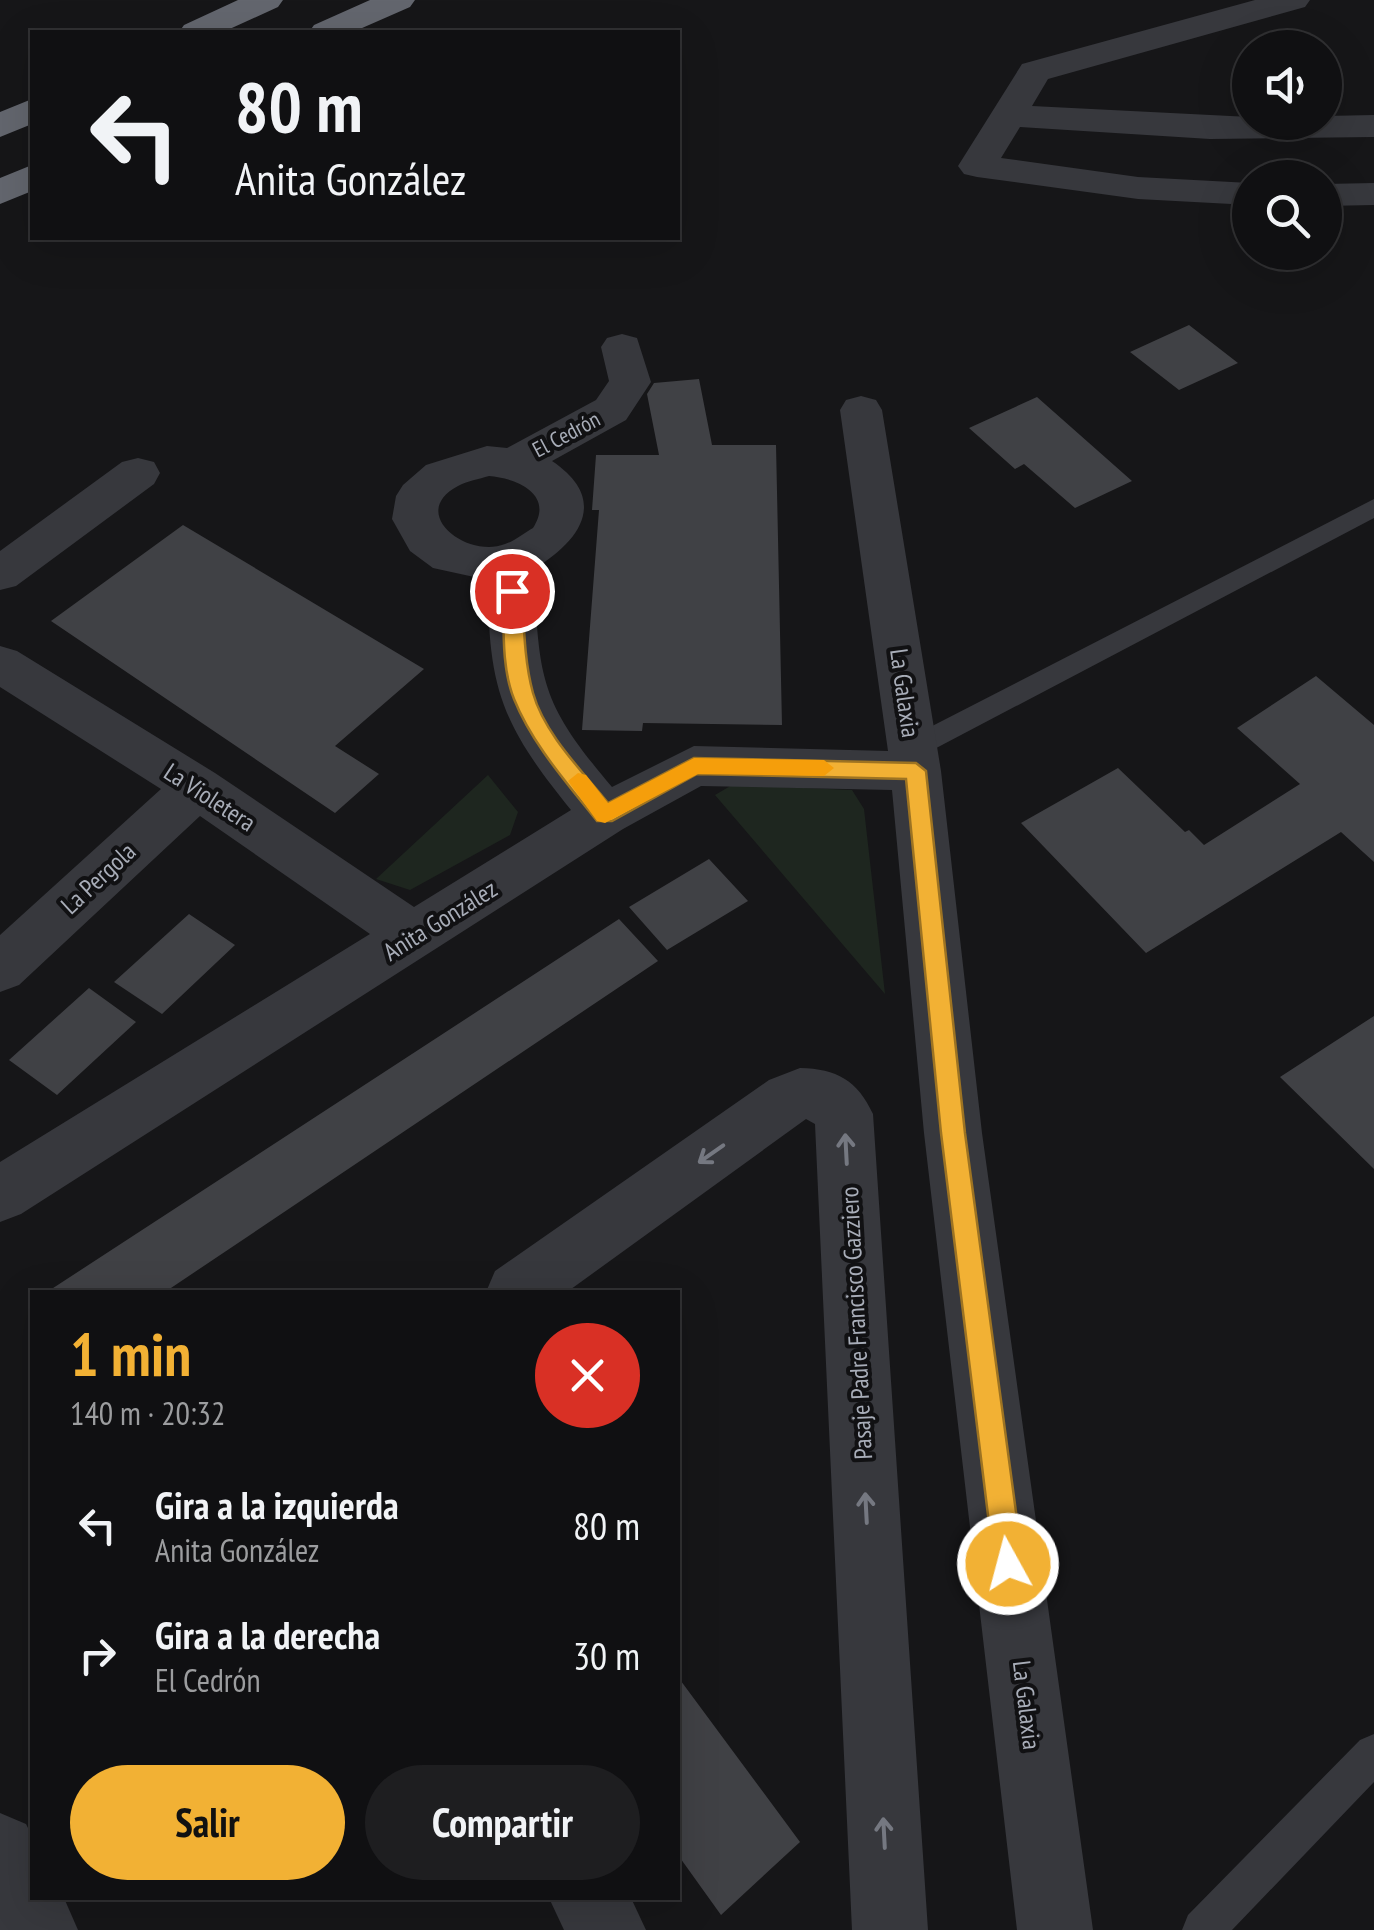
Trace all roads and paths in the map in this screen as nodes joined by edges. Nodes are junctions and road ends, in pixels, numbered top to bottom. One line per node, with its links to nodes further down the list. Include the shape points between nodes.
1 (266, 0): 4 (highway)
2 (398, 0): 5 (highway)
3 (1294, 0): 7 (street, via 1035,72)
4 (200, 30)
5 (330, 30)
6 (30, 111): 8 (highway)
7 (1006, 116): 9 (street, via 1226,128); 12 (street, via 977,166)
8 (0, 126)
9 (1374, 126)
10 (30, 177): 11 (highway)
11 (0, 193)
12 (1232, 193)
13 (1374, 194): 14 (street)
14 (1342, 195)
15 (622, 346): 17 (street, El Cedrón, via 630,382 611,410)
16 (861, 410): 23 (street, La Galaxia)
17 (513, 463): 20 (street, via 551,482 562,514 548,540); 20 (street, via 463,466 440,476 419,496 414,514 417,531 443,555 467,562)
18 (138, 472): 21 (street)
19 (1374, 506): 23 (lane)
20 (511, 560): 25 (street, via 524,698 557,756)
21 (0, 574)
22 (0, 664): 24 (street, La Violetera)
23 (914, 760): 25 (street, Anita González, via 694,766); 33 (street, La Galaxia)
24 (197, 788): 26 (street, La Violetera); 27 (street, La Pergola)
25 (605, 815): 26 (street, Anita González)
26 (416, 937): 28 (street, Anita González)
27 (0, 969)
28 (0, 1195)
29 (520, 1290): 36 (street, Pasaje Padre Francisco Gazziero, one-way to 29, via 844,1114 825,1094 789,1098)
30 (1374, 1754): 37 (lane)
31 (0, 1850): 34 (street)
32 (588, 1900): 35 (street)
33 (1045, 1922)
34 (40, 1930)
35 (608, 1930)
36 (890, 1930)
37 (1203, 1930)

